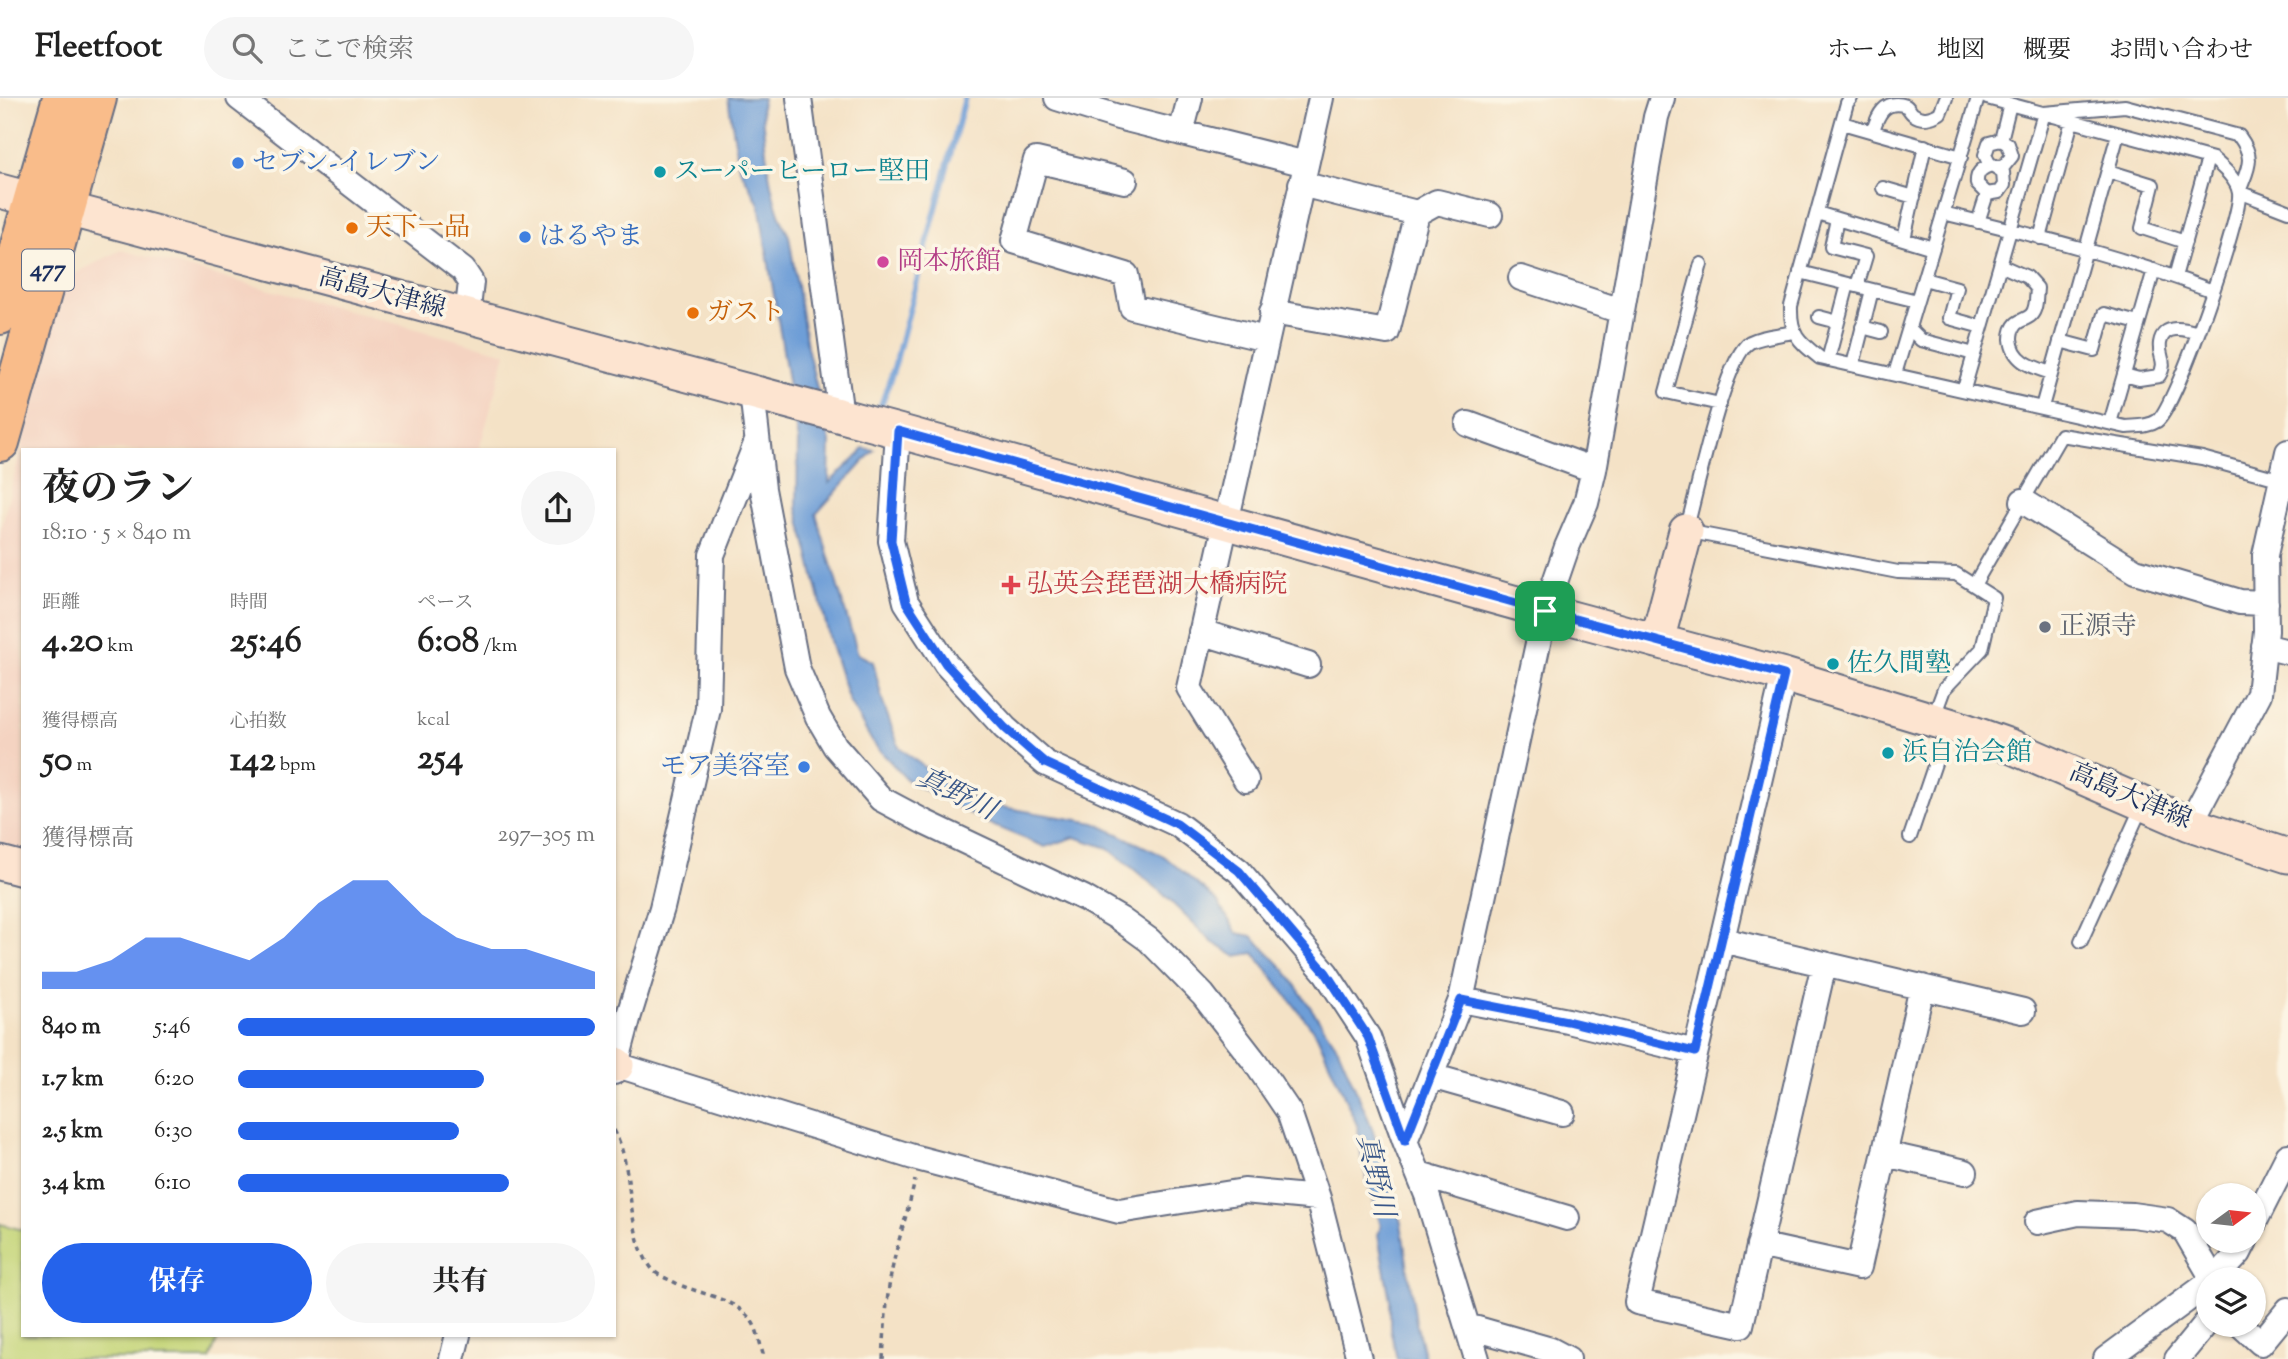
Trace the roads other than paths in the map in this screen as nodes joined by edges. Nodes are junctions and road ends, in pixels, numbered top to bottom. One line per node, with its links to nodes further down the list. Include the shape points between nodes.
1 (62, 98): 32 (highway, 477)
2 (97, 98): 32 (highway, 477)
3 (239, 98): 60 (street, via 463,270 471,282)
4 (799, 98): 82 (street)
5 (1057, 98): 18 (street)
6 (1190, 98): 18 (street)
7 (1321, 98): 26 (street)
8 (1662, 98): 57 (street)
9 (1851, 98): 16 (lane)
10 (1945, 98): 17 (lane, via 1940,113 1930,118 1920,118 1897,103 1886,104 1879,110)
11 (1978, 98): 22 (lane)
12 (1987, 98): 13 (lane)
13 (2010, 104): 14 (lane); 20 (lane)
14 (2044, 113): 15 (lane); 29 (lane, via 2125,106 2239,136 2251,161); 40 (lane)
15 (2072, 121): 19 (lane); 41 (lane)
16 (1842, 122): 17 (lane); 35 (lane)
17 (1873, 131): 21 (lane)
18 (1181, 133): 26 (street)
19 (2118, 134): 23 (lane); 25 (lane)
20 (2001, 140): 24 (lane, via 1993,141 1985,151); 24 (lane, via 2008,144 2012,156 2004,166)
21 (1925, 146): 22 (lane); 31 (lane)
22 (1961, 157): 36 (lane)
23 (2208, 158): 29 (lane, via 2229,174); 43 (lane)
24 (1994, 166): 30 (lane, via 1977,175 1977,184); 30 (lane, via 2003,172 2004,185 1996,194)
25 (2108, 171): 43 (lane, via 2153,185 2142,228); 45 (lane)
26 (1304, 174): 34 (street); 58 (street)
27 (1125, 181): 70 (street, via 1035,160 1014,241 1126,275 1132,307)
28 (1883, 188): 31 (lane)
29 (2239, 192): 33 (lane); 55 (lane)
30 (1987, 194): 39 (lane)
31 (1914, 197): 42 (lane)
32 (32, 200): 59 (highway, 477); 60 (main road, 高島大津線); 87 (highway, 477)
33 (2288, 211)
34 (1417, 213): 37 (street, via 1437,202); 58 (street, via 1387,331)
35 (1817, 213): 38 (lane); 49 (lane)
36 (1944, 213): 39 (lane); 44 (lane)
37 (1490, 215)
38 (1838, 219): 42 (lane); 53 (lane, via 1831,247 1866,256)
39 (1978, 222): 40 (lane)
40 (2010, 229): 41 (lane); 47 (lane)
41 (2040, 238): 45 (lane)
42 (1904, 239): 44 (lane)
43 (2185, 242): 50 (lane)
44 (1933, 248): 52 (lane)
45 (2085, 251): 48 (lane); 71 (lane)
46 (1701, 264): 80 (lane, via 1666,392)
47 (2000, 265): 65 (lane); 75 (lane, via 2027,277 2037,288 2032,315 2017,323 2011,333 2012,345 2028,365)
48 (2154, 271): 50 (lane); 63 (lane)
49 (1800, 272): 53 (lane); 67 (lane, via 1791,306)
50 (2175, 277): 55 (lane)
51 (1521, 278): 57 (street)
52 (1924, 279): 56 (lane); 65 (lane, via 1957,288 1949,318)
53 (1853, 285): 54 (lane); 62 (lane)
54 (1872, 290): 56 (lane); 64 (lane)
55 (2213, 291): 69 (lane)
56 (1917, 302): 66 (lane)
57 (1621, 311): 89 (street)
58 (1272, 312): 70 (street)
59 (0, 315)
60 (467, 317): 79 (main road, 高島大津線)
61 (1819, 317): 62 (lane)
62 (1838, 322): 73 (lane)
63 (2138, 323): 71 (lane, via 2104,314 2094,350); 77 (lane)
64 (1862, 327): 68 (lane); 74 (lane)
65 (1982, 327): 72 (lane)
66 (1909, 328): 72 (lane, via 1921,340); 76 (lane)
67 (1793, 332): 73 (lane, via 1803,345); 80 (lane, via 1750,342 1737,356)
68 (1881, 332)
69 (2199, 333): 77 (lane, via 2177,327 2169,330 2160,344 2164,358 2159,376); 83 (lane, via 2169,406 2157,421 2126,427)
70 (1266, 339): 92 (street)
71 (2060, 341): 75 (lane)
72 (1974, 354): 78 (lane)
73 (1828, 360): 74 (lane)
74 (1853, 365): 76 (lane)
75 (2051, 373): 81 (lane)
76 (1895, 374): 78 (lane)
77 (2124, 375): 83 (lane)
78 (1964, 390): 81 (lane)
79 (758, 394): 82 (main road, 高島大津線); 86 (street)
80 (1720, 404): 93 (lane)
81 (2042, 407): 83 (lane)
82 (841, 416): 85 (main road, 高島大津線)
83 (2110, 423)
84 (1468, 424): 89 (street)
85 (898, 431): 92 (main road, 高島大津線); 121 (street, via 891,541 906,602 946,664 1005,728 1045,763 1177,824 1239,871 1326,973 1368,1037)
86 (758, 440): 117 (street, via 712,555 708,709 662,908); 126 (street, via 797,668 835,747 881,799 1084,898 1149,940 1203,995 1289,1112)
87 (0, 442)
88 (2288, 452): 90 (street)
89 (1594, 470): 96 (street)
90 (2282, 496): 91 (lane, via 2202,458 2061,435); 95 (street, via 2265,555)
91 (2023, 501): 94 (lane); 95 (street, via 2135,570 2240,602)
92 (1225, 521): 96 (main road, 高島大津線); 97 (street)
93 (1686, 531): 94 (lane, via 1898,572 1956,574); 98 (main road)
94 (1974, 585): 102 (lane, via 1994,598 1982,649 1944,689)
95 (2266, 603): 99 (street)
96 (1545, 611): 98 (main road, 高島大津線); 114 (street)
97 (1201, 632): 100 (street); 103 (street, via 1189,688)
98 (1657, 641): 101 (main road, 高島大津線)
99 (2276, 649): 105 (street, via 2259,694)
100 (1308, 665)
101 (1784, 675): 102 (main road, 高島大津線); 110 (street)
102 (1940, 722): 104 (main road, 高島大津線, via 2010,746); 106 (lane)
103 (1246, 780)
104 (2144, 803): 105 (main road, 高島大津線); 111 (lane)
105 (2190, 824): 107 (main road, 高島大津線)
106 (1910, 837)
107 (2288, 856)
108 (0, 863): 109 (main road)
109 (21, 868)
110 (1721, 940): 112 (street); 116 (street)
111 (2081, 941)
112 (1824, 964): 113 (street); 130 (street)
113 (1922, 987): 115 (street); 122 (street)
114 (1461, 1000): 116 (street); 119 (street)
115 (2023, 1011)
116 (1695, 1052): 130 (street, via 1637,1302 1741,1325)
117 (616, 1062)
118 (616, 1066): 126 (street, via 913,1157 1119,1211 1244,1191)
119 (1431, 1076): 120 (street); 121 (street)
120 (1562, 1113)
121 (1405, 1141): 125 (street)
122 (1885, 1154): 124 (street); 130 (street, via 1859,1267)
123 (2288, 1156): 127 (street)
124 (1965, 1172)
125 (1419, 1174): 128 (street); 136 (street)
126 (1318, 1198): 141 (street)
127 (2266, 1199)
128 (1567, 1218)
129 (2037, 1222): 132 (street, via 2078,1213 2168,1220 2185,1231)
130 (1759, 1245)
131 (2239, 1253): 133 (street)
132 (2207, 1267)
133 (2226, 1267)
134 (2196, 1293): 144 (street)
135 (2288, 1311): 139 (street, via 2261,1343)
136 (1467, 1326): 142 (street); 143 (street)
137 (2196, 1336): 145 (street)
138 (458, 1337): 140 (street)
139 (2254, 1337)
140 (452, 1359)
141 (1359, 1359)
142 (1477, 1359)
143 (1568, 1359)
144 (2106, 1359)
145 (2178, 1359)

